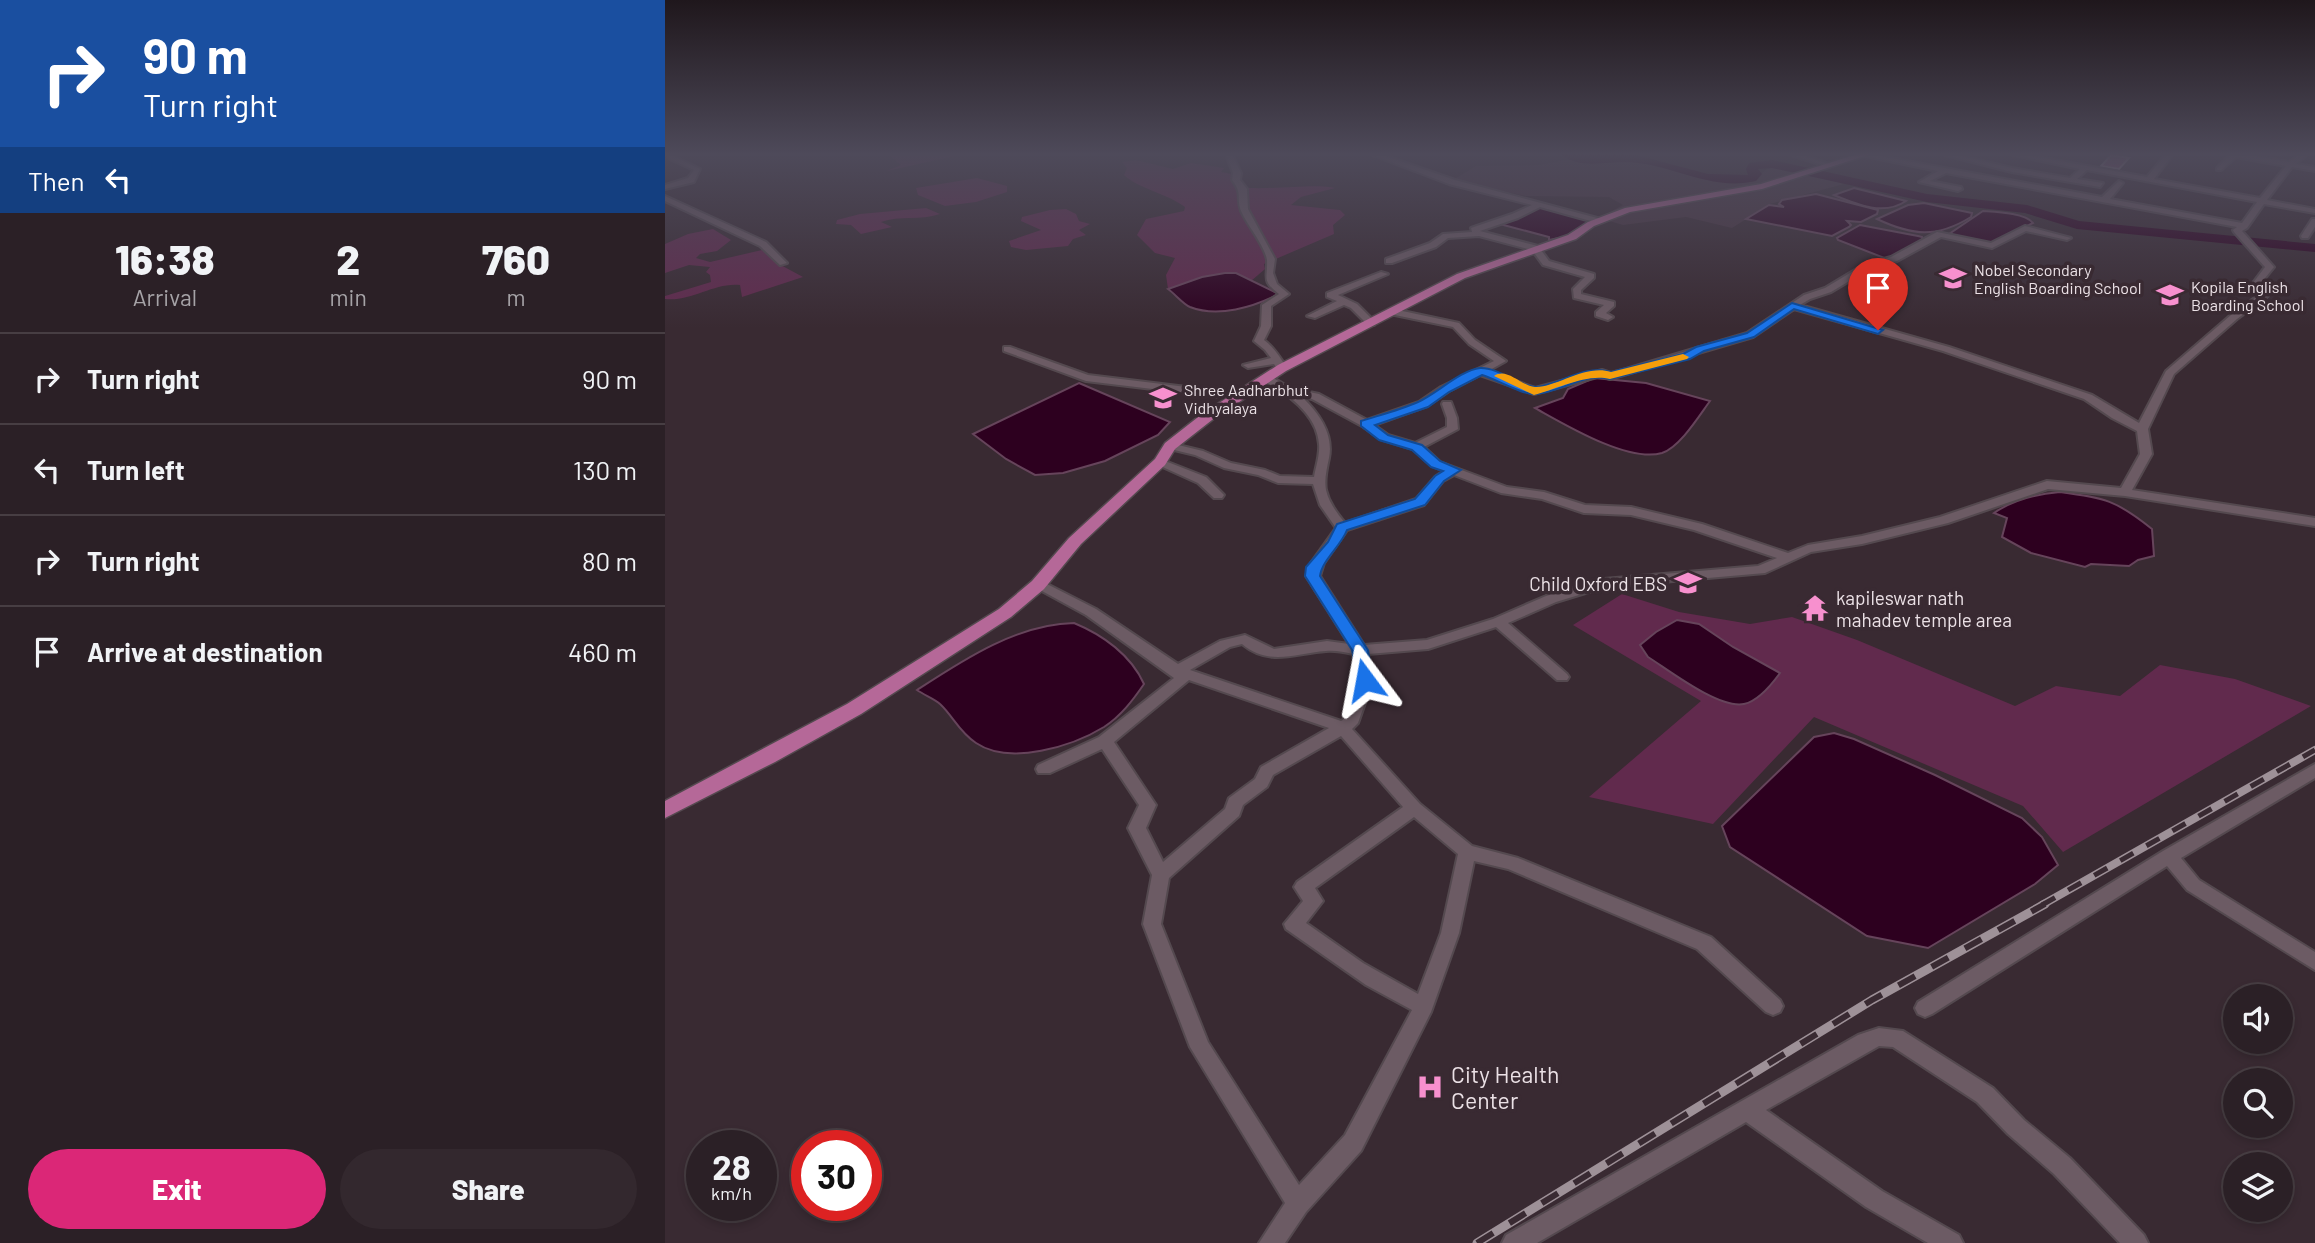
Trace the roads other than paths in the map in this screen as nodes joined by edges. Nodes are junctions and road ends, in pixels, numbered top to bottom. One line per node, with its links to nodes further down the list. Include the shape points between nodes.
1 (695, 212): 16 (street, via 763,244)
2 (1246, 212): 25 (street, via 1271,259 1273,285 1285,294 1267,305 1266,326 1259,341)
3 (1523, 212): 11 (street, via 1474,230)
4 (1567, 212): 8 (street)
5 (1623, 212): 8 (main road)
6 (2161, 212): 10 (street)
7 (2253, 212): 10 (street)
8 (1598, 221): 14 (main road, via 1572,237)
9 (2315, 221): 12 (street)
10 (2240, 228): 33 (street, via 2270,267 2257,284 2264,296 2170,373)
11 (1479, 234): 14 (street); 15 (street, via 1445,236)
12 (2305, 236)
13 (2067, 238): 19 (street, via 2025,228 1991,246 1940,233)
14 (1535, 248): 20 (main road, via 1461,276); 22 (street, via 1546,263 1591,276 1577,289 1577,296 1611,304 1599,314)
15 (1389, 261)
16 (783, 263)
17 (1384, 274): 18 (street, via 1330,295)
18 (1343, 302): 21 (street); 23 (street)
19 (1792, 306): 27 (street, via 1750,335 1610,376 1602,373 1534,391); 33 (street, via 1947,349 2088,397)
20 (1393, 312): 23 (main road); 27 (street, via 1456,325 1501,361)
21 (1312, 316)
22 (1608, 317)
23 (1371, 323): 25 (main road)
24 (1007, 349): 30 (street, via 1086,378)
25 (1280, 364): 26 (street); 28 (main road)
26 (1248, 365)
27 (1481, 372): 32 (street, via 1423,404)
28 (1266, 378): 29 (street); 30 (main road)
29 (1289, 391): 32 (street, via 1315,396); 38 (street, via 1323,433)
30 (1236, 396): 34 (main road)
31 (1447, 404): 35 (street, via 1452,429)
32 (1366, 424): 35 (street, via 1384,438)
33 (2142, 429): 39 (street, via 2146,454)
34 (1170, 446): 36 (main road); 38 (street, via 1279,479)
35 (1417, 447): 37 (street, via 1436,464)
36 (1160, 462): 40 (street, via 1202,480); 44 (main road, via 1075,541)
37 (1454, 470): 42 (street, via 1439,479 1420,502); 43 (street, via 1513,492 1584,509 1644,514)
38 (1319, 481): 42 (street, via 1328,509)
39 (2125, 492): 41 (street); 43 (street, via 2047,485 1944,520)
40 (1219, 495)
41 (2315, 523)
42 (1342, 527): 46 (street, via 1314,567 1313,576)
43 (1788, 557): 45 (street, via 1760,570 1604,583)
44 (1038, 585): 47 (street, via 1091,612); 54 (main road, via 1005,613 854,709)
45 (1498, 622): 46 (street, via 1428,644); 48 (street)
46 (1360, 650): 47 (street, via 1329,646 1278,654 1258,652 1245,639 1225,644); 49 (street, via 1365,683 1350,723)
47 (1177, 671): 49 (street); 50 (street, via 1182,679)
48 (1562, 677)
49 (1342, 727): 53 (street); 57 (street, via 1267,771 1261,783 1235,802 1233,812)
50 (1105, 741): 51 (street); 57 (street, via 1148,805 1137,828)
51 (1044, 769)
52 (2315, 770): 56 (street)
53 (1414, 808): 55 (street); 59 (street, via 1303,887 1314,901 1293,924 1356,970)
54 (665, 810)
55 (1467, 852): 59 (street, via 1450,933); 60 (street, via 1512,863 1704,943)
56 (2169, 856): 58 (street, via 2193,885); 61 (street)
57 (1161, 876): 63 (street, via 1152,924 1200,1047)
58 (2315, 962)
59 (1424, 1006): 63 (street, via 1353,1143)
60 (1773, 1006)
61 (1925, 1008)
62 (1745, 1109): 65 (street); 66 (street, via 1874,1199); 67 (street, via 1865,1042 1896,1038 1985,1095)
63 (1298, 1204): 64 (street)
64 (1271, 1243)
65 (1514, 1243)
66 (1951, 1243)
67 (2136, 1243)

